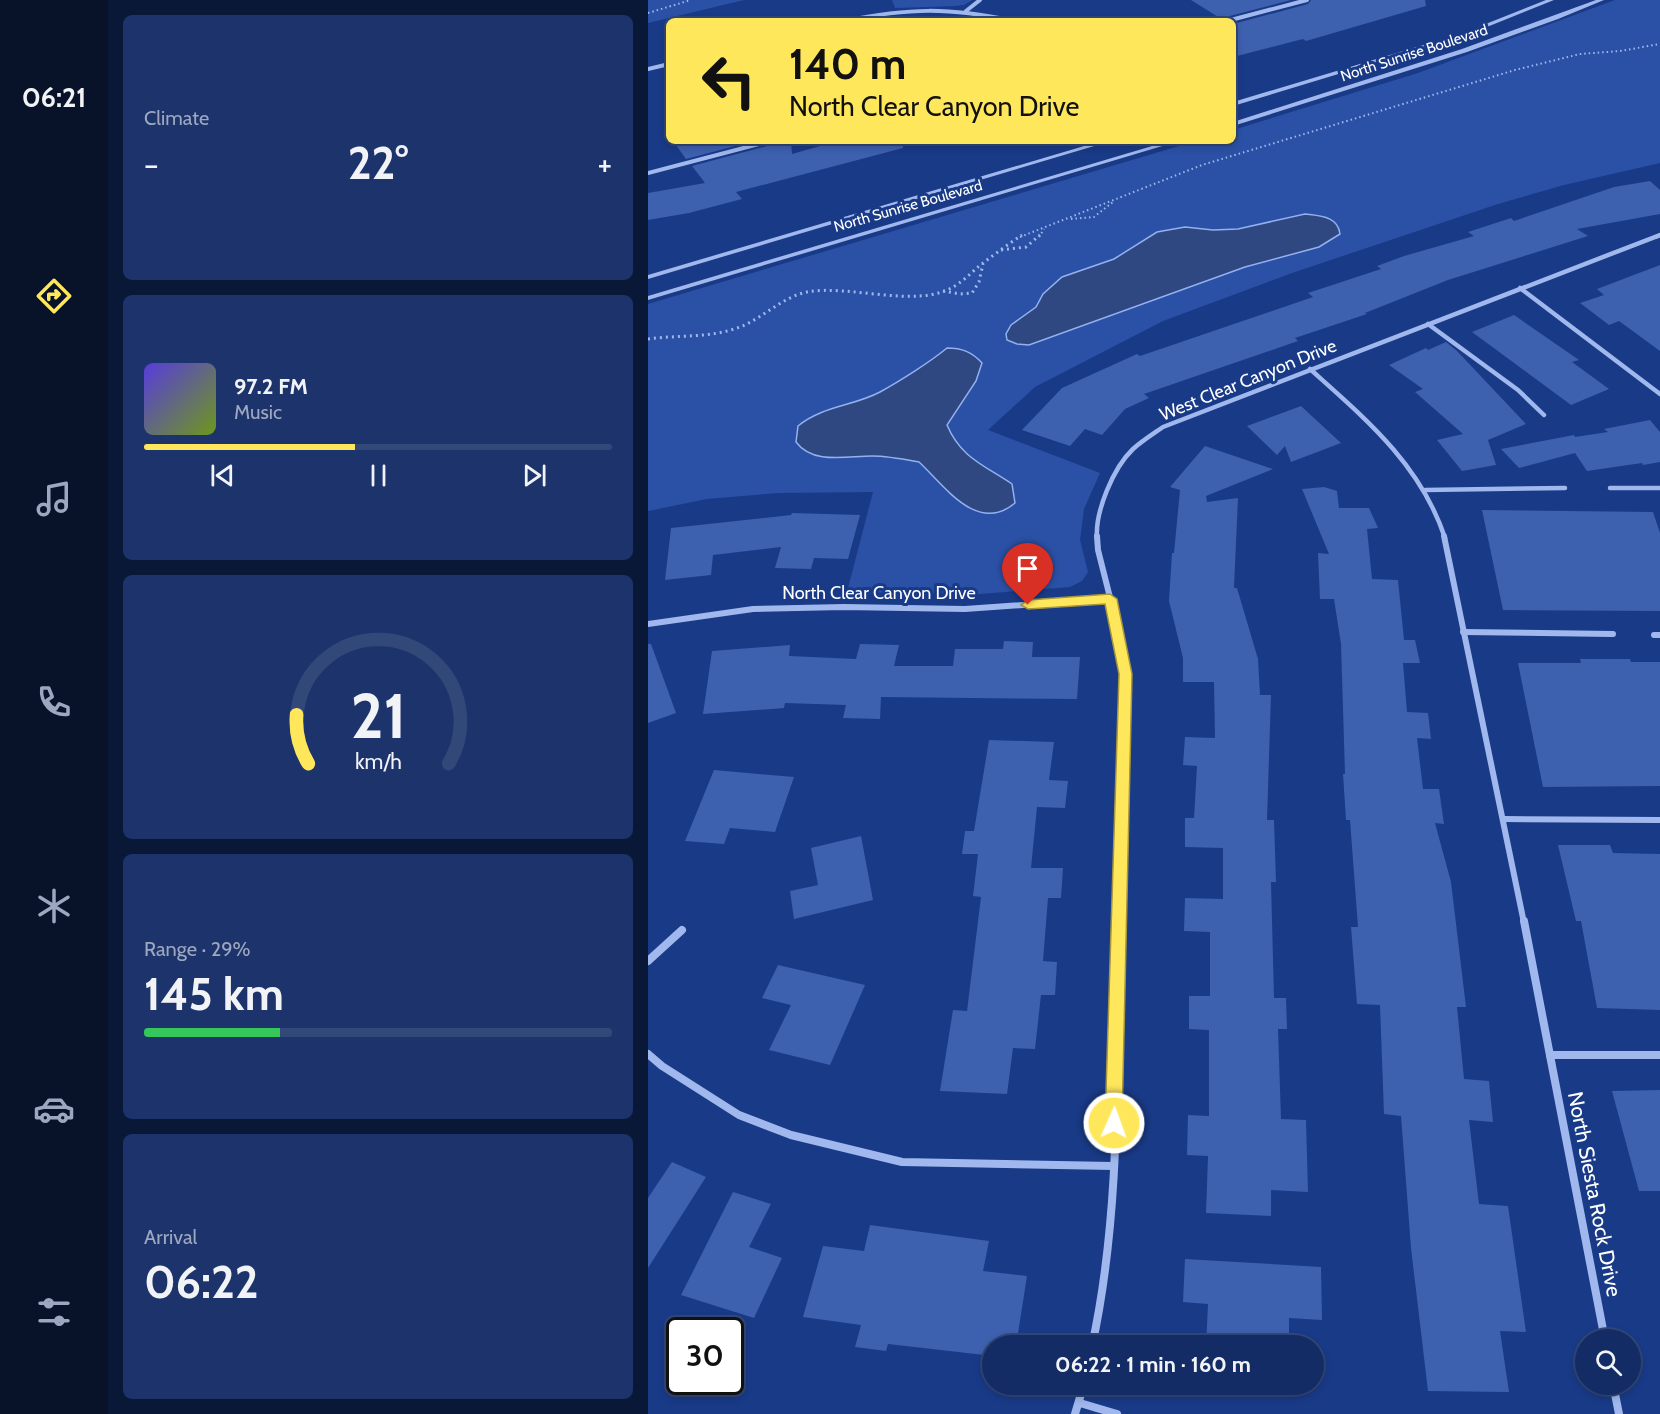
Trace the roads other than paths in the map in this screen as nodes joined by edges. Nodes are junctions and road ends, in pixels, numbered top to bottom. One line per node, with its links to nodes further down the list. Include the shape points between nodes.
1 (981, 0): 5 (street)
2 (1307, 0): 8 (street)
3 (1551, 0): 11 (street, North Sunrise Boulevard, via 1465,33)
4 (1601, 0): 12 (street, North Sunrise Boulevard, via 1381,79)
5 (966, 11): 6 (street, via 896,11); 7 (street)
6 (859, 18)
7 (1000, 18)
8 (1236, 19)
9 (666, 65): 10 (street)
10 (648, 69)
11 (1236, 103)
12 (1236, 123)
13 (759, 144): 16 (street)
14 (1098, 144): 18 (street, North Sunrise Boulevard)
15 (1166, 144): 20 (street, North Sunrise Boulevard)
16 (648, 173)
17 (1660, 235): 19 (street, West Clear Canyon Drive)
18 (648, 277)
19 (1520, 288): 21 (street, West Clear Canyon Drive); 23 (street)
20 (648, 298)
21 (1428, 324): 22 (street, West Clear Canyon Drive); 24 (street, via 1518,390)
22 (1310, 369): 28 (street, North Siesta Rock Drive, via 1363,416); 29 (street, West Clear Canyon Drive, via 1163,427 1132,450 1115,472 1096,523)
23 (1660, 394)
24 (1544, 415)
25 (1565, 488): 28 (street)
26 (1610, 488): 27 (street)
27 (1660, 488)
28 (1425, 490): 31 (street, North Siesta Rock Drive, via 1453,572)
29 (1110, 599): 30 (street, North Clear Canyon Drive, via 965,609 753,609); 40 (street, West Clear Canyon Drive, via 1125,674)
30 (648, 624)
31 (1463, 632): 32 (street); 33 (street, North Siesta Rock Drive)
32 (1613, 634)
33 (1504, 819): 34 (street); 38 (street, North Siesta Rock Drive)
34 (1660, 820)
35 (682, 930): 36 (street)
36 (648, 962)
37 (648, 1054): 40 (street, via 739,1115 791,1135 902,1162)
38 (1550, 1055): 39 (street); 41 (street, North Siesta Rock Drive)
39 (1660, 1055)
40 (1113, 1166): 42 (street, West Clear Canyon Drive, via 1103,1295)
41 (1603, 1329)
42 (1094, 1335)
43 (1082, 1395): 45 (street)
44 (1615, 1395): 48 (street)
45 (1080, 1403): 46 (street); 47 (street)
46 (1075, 1414)
47 (1117, 1414)
48 (1619, 1414)

